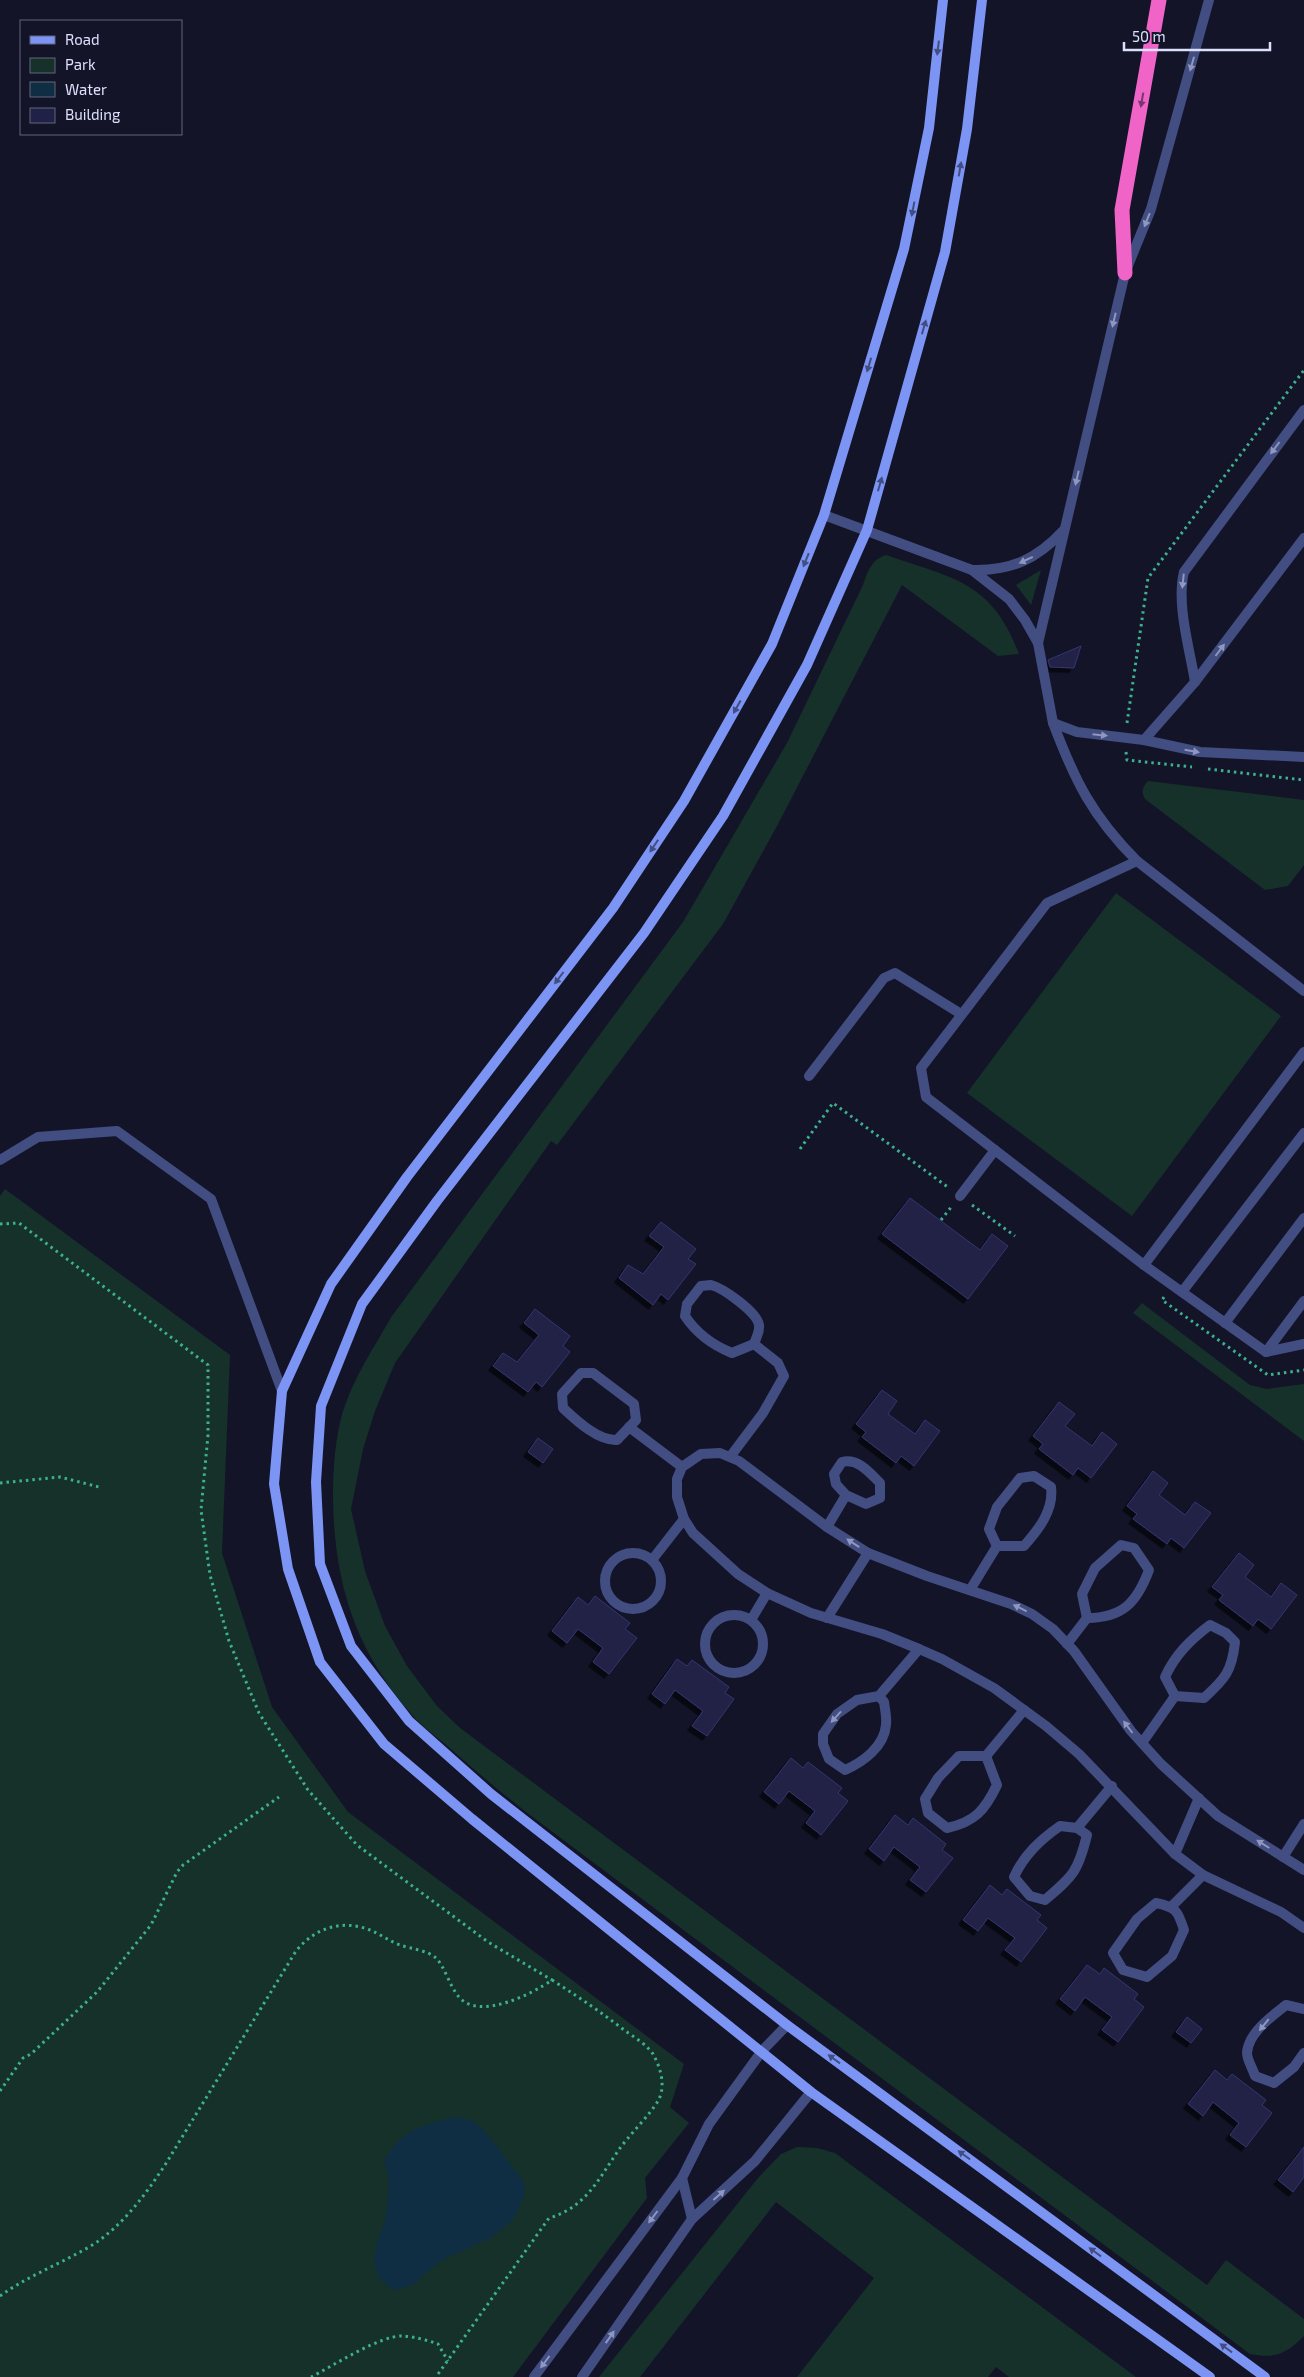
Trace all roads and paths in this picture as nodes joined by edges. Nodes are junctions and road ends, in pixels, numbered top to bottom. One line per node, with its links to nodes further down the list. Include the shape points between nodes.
1 (943, 0): 7 (main road, one-way to 7, via 929,128 904,248)
2 (982, 0): 8 (main road, one-way to 2, via 944,252 967,129)
3 (1159, 0): 5 (highway, one-way to 5, via 1122,210)
4 (1209, 0): 5 (street, one-way to 5, via 1151,210)
5 (1125, 273): 9 (street, one-way to 9)
6 (1304, 410): 13 (street, one-way to 13, via 1184,572 1181,587 1184,620)
7 (824, 515): 8 (street); 37 (main road, one-way to 37, via 772,644 684,801 613,908 407,1178 332,1284)
8 (867, 530): 11 (street); 74 (main road, via 806,665 723,816 644,933 437,1201 362,1304 321,1406 316,1482 320,1564 351,1646 409,1721 490,1794)
9 (1064, 531): 11 (street, one-way to 11, via 1024,561 992,570); 12 (street)
10 (1304, 538): 13 (street, one-way to 10)
11 (972, 570): 12 (street, via 1009,599 1026,620)
12 (1038, 643): 14 (street)
13 (1195, 682): 15 (street)
14 (1053, 723): 15 (street, one-way to 15, via 1077,732); 17 (street, via 1085,797 1117,841)
15 (1144, 740): 16 (street, one-way to 16, via 1200,752)
16 (1304, 757)
17 (1137, 860): 18 (street); 19 (street, via 1047,903)
18 (1304, 991)
19 (962, 1014): 21 (street, via 894,973 884,978); 24 (street, via 920,1068 926,1097)
20 (1304, 1052): 30 (street)
21 (809, 1076)
22 (1304, 1132): 31 (street)
23 (800, 1149): 26 (path, via 833,1103)
24 (995, 1150): 26 (street); 30 (street)
25 (0, 1160): 37 (street, via 38,1137 117,1131 211,1199)
26 (960, 1196): 29 (path)
27 (1304, 1218): 33 (street)
28 (0, 1224): 72 (path, via 19,1224 208,1365 208,1435 201,1510 210,1575 229,1641 259,1713 308,1790 357,1845 488,1942)
29 (1015, 1236)
30 (1144, 1265): 31 (street)
31 (1182, 1292): 33 (street)
32 (1304, 1301): 36 (street)
33 (1225, 1323): 36 (street)
34 (754, 1344): 34 (street, via 759,1324 754,1315 720,1287 701,1286 688,1304 685,1316 695,1331 718,1348 732,1353); 39 (street, via 778,1363 784,1376 763,1413)
35 (1304, 1344): 36 (street)
36 (1266, 1352)
37 (282, 1391): 75 (main road, via 274,1484 288,1569 320,1662 384,1744 472,1819)
38 (629, 1427): 38 (street, via 636,1420 634,1404 593,1373 581,1373 562,1394 563,1408 608,1441 617,1440); 40 (street)
39 (730, 1457): 40 (street, via 720,1453 701,1454); 45 (street)
40 (682, 1467): 44 (street, via 677,1479 676,1497)
41 (0, 1483): 42 (path, via 60,1478)
42 (99, 1487)
43 (846, 1495): 43 (street, via 836,1484 834,1474 842,1462 850,1460 859,1464 880,1483 880,1498 866,1504); 45 (street)
44 (684, 1519): 48 (street); 50 (street, via 713,1553)
45 (827, 1527): 47 (street, one-way to 45)
46 (997, 1546): 46 (street, via 1024,1546 1038,1530 1052,1500 1051,1487 1034,1476 1020,1478 997,1507 989,1529); 49 (street)
47 (868, 1554): 49 (street); 51 (street)
48 (652, 1560): 48 (street, via 636,1552 626,1553 611,1562 604,1579 609,1597 616,1604 634,1610 651,1603 658,1595 661,1586 658,1567)
49 (970, 1590): 54 (street, one-way to 49, via 1032,1614)
50 (767, 1593): 51 (street); 53 (street)
51 (827, 1618): 55 (street, via 882,1634)
52 (1087, 1618): 52 (street, via 1104,1618 1126,1608 1142,1590 1149,1570 1134,1548 1121,1545 1096,1568 1082,1594); 54 (street)
53 (750, 1620): 53 (street, via 732,1615 722,1617 707,1631 705,1650 715,1667 732,1674 742,1673 758,1662 762,1654 762,1634)
54 (1067, 1644): 59 (street, one-way to 54)
55 (919, 1650): 56 (street); 58 (street, via 994,1688)
56 (879, 1696): 56 (street, one-way to 56, via 857,1700 836,1714 823,1734 829,1759 845,1770 862,1762 877,1746 886,1726 884,1702)
57 (1175, 1696): 57 (street, via 1204,1698 1216,1687 1232,1664 1235,1642 1226,1632 1210,1626 1191,1639 1172,1661 1165,1677); 59 (street)
58 (1024, 1710): 60 (street); 61 (street, via 1072,1748)
59 (1142, 1743): 63 (street)
60 (986, 1756): 60 (street, via 959,1756 938,1778 925,1799 928,1813 948,1828 966,1824 989,1802 997,1785)
61 (1112, 1786): 65 (street); 66 (street)
62 (279, 1797): 77 (path, via 183,1865 151,1925 97,1992 23,2058)
63 (1199, 1798): 66 (street); 67 (street, one-way to 63, via 1218,1816)
64 (1304, 1824): 67 (street)
65 (1077, 1828): 65 (street, via 1060,1826 1040,1840 1019,1866 1014,1877 1030,1896 1045,1900 1071,1878 1082,1858 1087,1835)
66 (1175, 1854): 69 (street)
67 (1283, 1857): 68 (street)
68 (1304, 1870)
69 (1203, 1875): 70 (street); 71 (street, via 1274,1909)
70 (1172, 1906): 70 (street, via 1156,1904 1123,1936 1113,1954 1124,1970 1147,1977 1172,1956 1184,1930 1180,1916)
71 (1304, 1928)
72 (552, 1980): 81 (path, via 537,1991 485,2008 464,2003 436,1959 427,1954 350,1924 316,1932 296,1951 165,2165 126,2217 94,2244); 82 (path, via 590,2003 646,2047 657,2064 663,2087 658,2102 629,2135 584,2200 562,2215 549,2218)
73 (1304, 2009): 76 (street, one-way to 76, via 1286,2005 1268,2019 1249,2043 1247,2055 1256,2076 1274,2083 1294,2067)
74 (787, 2025): 75 (street); 88 (main road, one-way to 74)
75 (762, 2051): 78 (main road); 79 (street, via 709,2124)
76 (1304, 2053)
77 (0, 2091)
78 (810, 2092): 80 (street, one-way to 78, via 755,2161); 87 (main road)
79 (682, 2178): 80 (street); 85 (street, one-way to 85)
80 (692, 2218): 86 (street, one-way to 80)
81 (0, 2296)
82 (448, 2361): 83 (path, via 438,2344 402,2336 373,2345); 84 (path)
83 (311, 2377)
84 (436, 2377)
85 (534, 2377)
86 (582, 2377)
87 (1210, 2377)
88 (1265, 2377)

